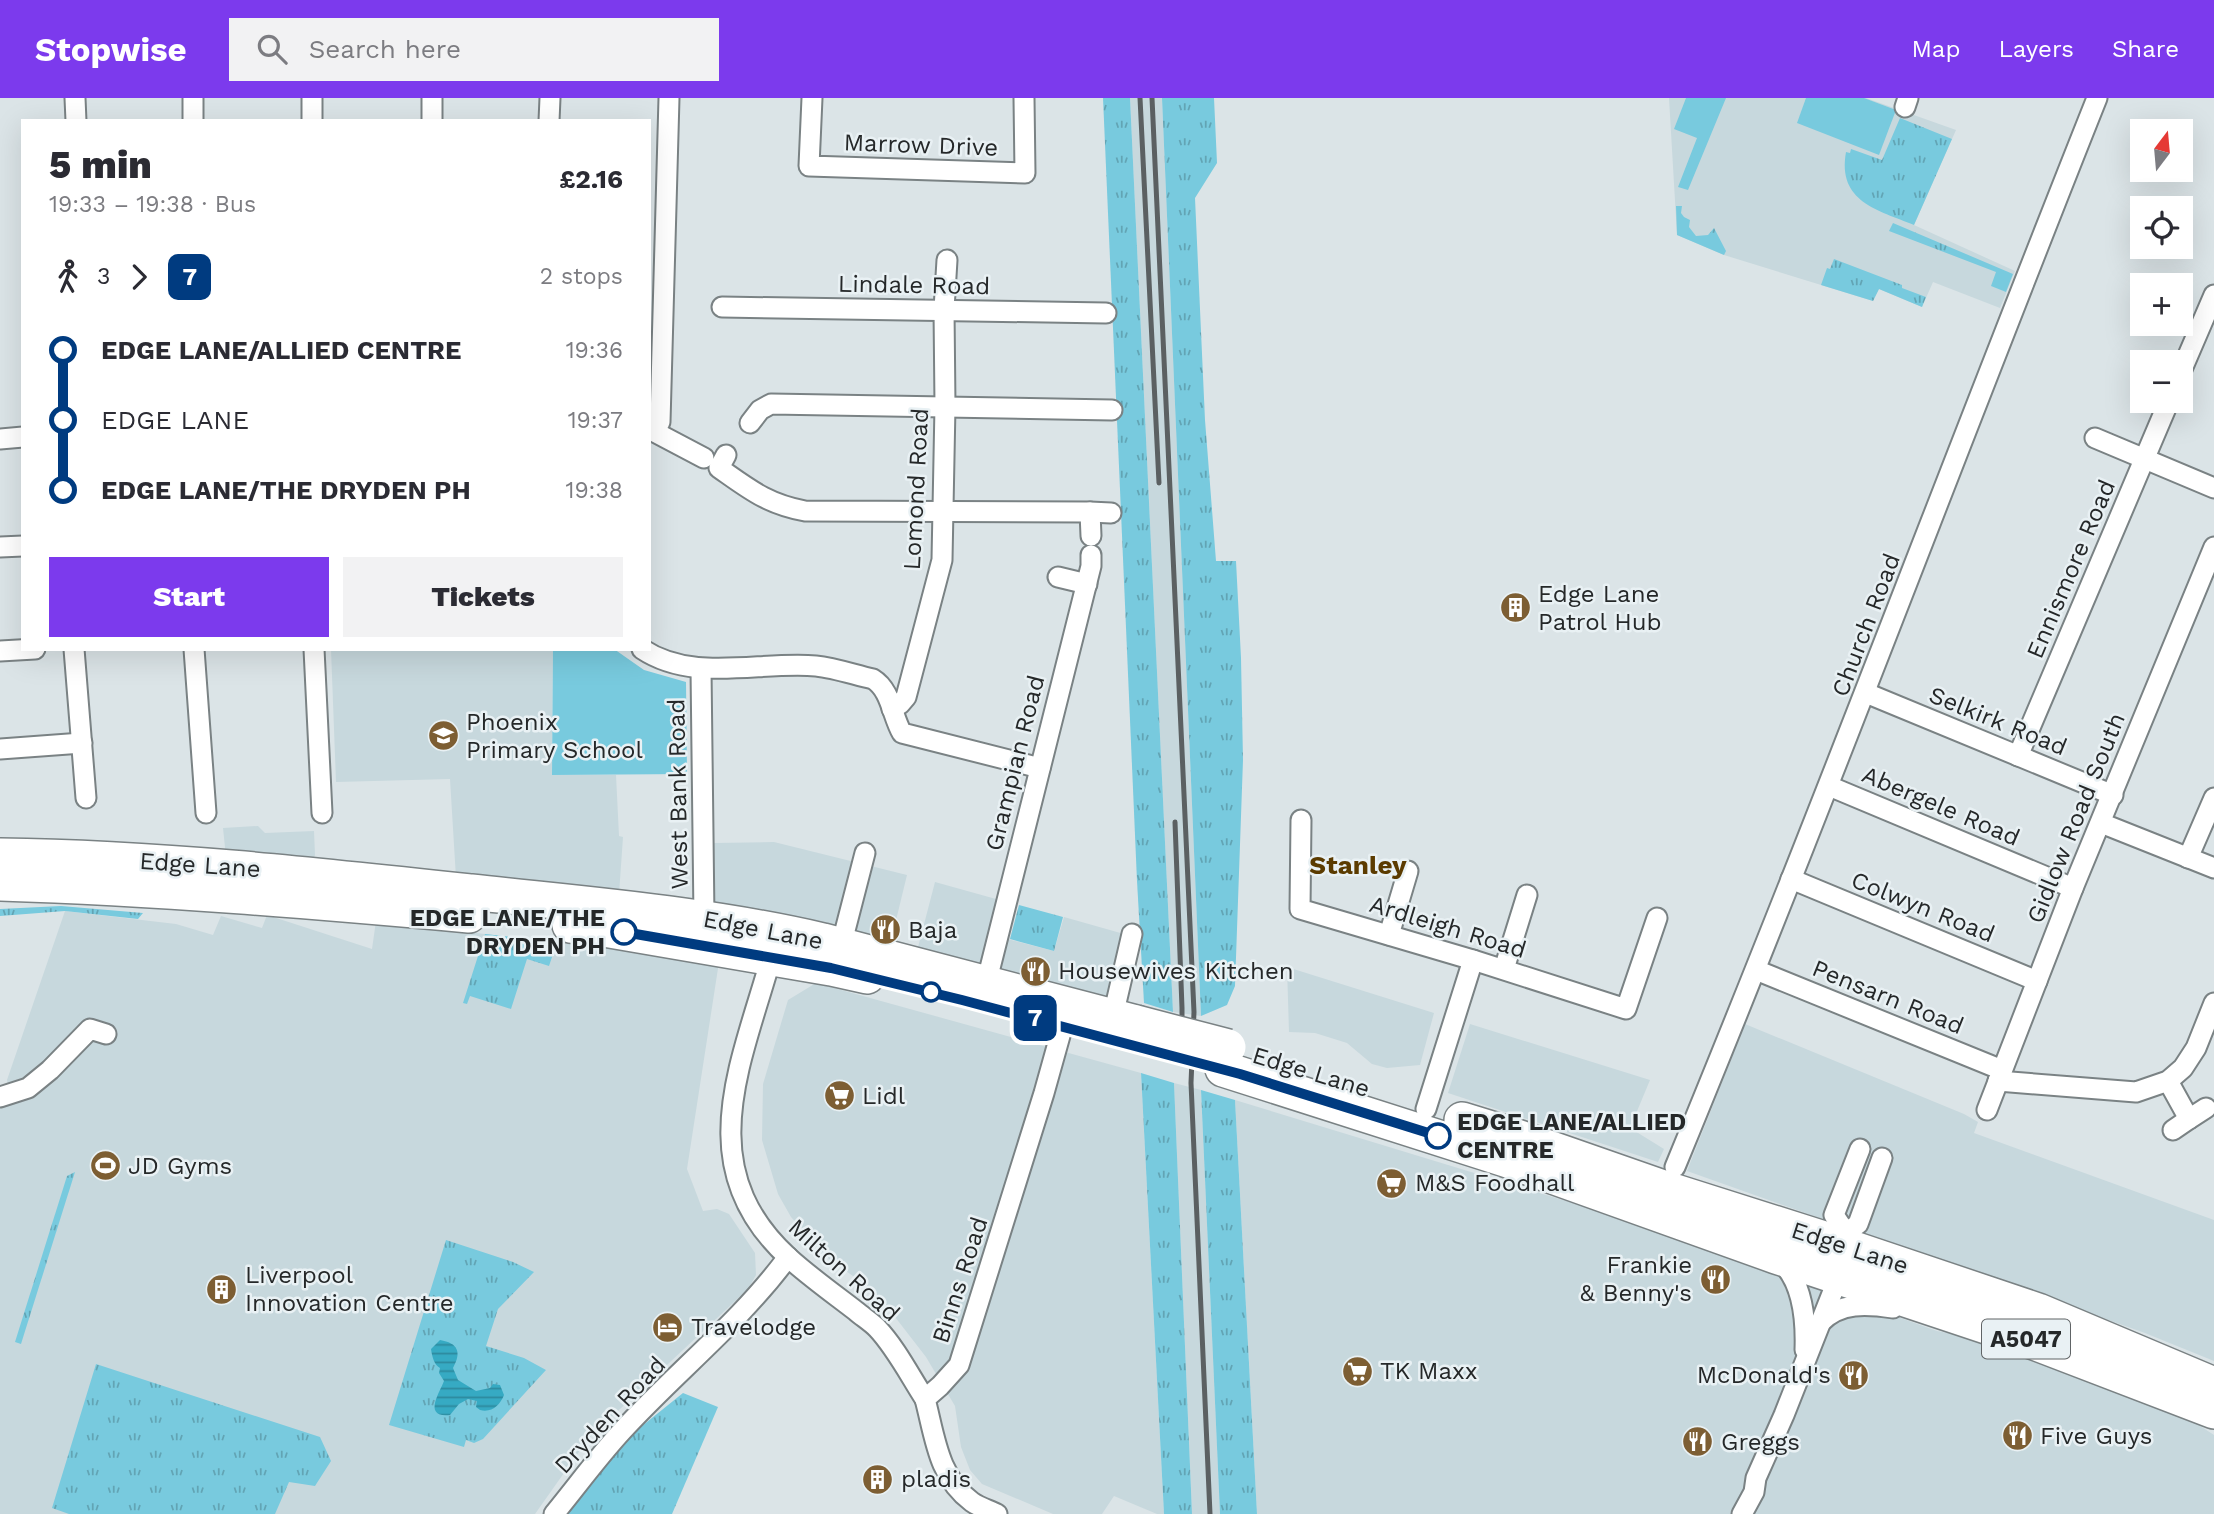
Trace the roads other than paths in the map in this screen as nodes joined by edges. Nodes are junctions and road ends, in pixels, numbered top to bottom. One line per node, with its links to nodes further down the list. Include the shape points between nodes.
1 (75, 98): 10 (street)
2 (193, 98): 11 (street)
3 (312, 98): 12 (street)
4 (432, 98): 13 (street)
5 (550, 98): 14 (street)
6 (669, 98): 25 (street, via 660,422)
7 (812, 98): 8 (street, Marrow Drive, via 809,166 1025,173)
8 (1024, 98)
9 (2097, 98): 48 (street, Church Road)
10 (76, 119)
11 (194, 119)
12 (312, 119)
13 (432, 119)
14 (549, 119)
15 (947, 260): 18 (street, Lomond Road)
16 (2214, 295): 20 (street)
17 (722, 307): 18 (street, Lindale Road)
18 (944, 309): 19 (street, Lindale Road); 21 (street, Lomond Road)
19 (1106, 313)
20 (2190, 350)
21 (945, 406): 22 (street); 24 (street, via 771,404); 33 (street, Lomond Road)
22 (1112, 410)
23 (2164, 413): 31 (street, Ennismore Road)
24 (750, 423)
25 (652, 430): 30 (street)
26 (21, 437): 28 (street)
27 (2095, 438): 31 (street)
28 (0, 439)
29 (726, 456): 33 (street, via 719,468 783,507 805,511)
30 (704, 458)
31 (2144, 458): 32 (street); 52 (street, Ennismore Road)
32 (2214, 488)
33 (944, 510): 34 (street); 49 (street, Lomond Road, via 939,572 906,697)
34 (1090, 512): 35 (street); 40 (street, Grampian Road, via 1092,563)
35 (1111, 513)
36 (21, 546): 37 (street)
37 (0, 547)
38 (2214, 547): 55 (street, Gidlow Road South)
39 (1059, 577): 40 (street)
40 (1087, 584): 53 (street, Grampian Road)
41 (21, 650): 46 (street)
42 (74, 651): 50 (street)
43 (194, 651): 58 (street)
44 (314, 651): 59 (street)
45 (645, 651): 47 (street, via 657,659)
46 (0, 652)
47 (701, 669): 49 (street, via 818,666 880,683); 71 (street, West Bank Road)
48 (1866, 694): 52 (street, Selkirk Road); 54 (street, Church Road)
49 (892, 709): 53 (street, via 902,733)
50 (82, 743): 51 (street); 56 (street)
51 (0, 749)
52 (2018, 756): 55 (street, Selkirk Road)
53 (1040, 768): 81 (street, Grampian Road)
54 (1829, 786): 67 (street, Church Road); 69 (street, Abergele Road)
55 (2113, 795): 61 (street, Gidlow Road South)
56 (86, 798)
57 (2214, 798): 64 (street)
58 (206, 813)
59 (322, 813)
60 (1301, 820): 74 (street, Ardleigh Road, via 1300,909)
61 (2101, 823): 64 (street); 69 (street, Gidlow Road South)
62 (865, 853): 76 (street)
63 (0, 856): 71 (highway, Edge Lane / A5047, via 89,857 324,875)
64 (2188, 858): 65 (street)
65 (2214, 868)
66 (1408, 871): 74 (street)
67 (1791, 879): 79 (street, Church Road); 80 (street, Colwyn Road)
68 (0, 883): 75 (highway, Edge Lane / A5047, via 177,891)
69 (2073, 888): 80 (street, Gidlow Road South)
70 (1527, 895): 78 (street)
71 (704, 918): 75 (highway, Edge Lane / A5047)
72 (1657, 918): 78 (street, Ardleigh Road, via 1626,1009)
73 (1132, 934): 84 (street)
74 (1389, 935): 77 (street, Ardleigh Road)
75 (775, 944): 76 (highway, Edge Lane / A5047); 83 (highway, Edge Lane / A5047, via 831,968); 98 (street, Milton Road, via 737,1072 731,1152 741,1194)
76 (841, 946): 81 (highway, Edge Lane / A5047)
77 (1473, 960): 78 (street, Ardleigh Road); 91 (street)
78 (1504, 970)
79 (1756, 970): 87 (street, Pensarn Road); 95 (street, Church Road)
80 (2037, 981): 87 (street, Gidlow Road South)
81 (986, 984): 84 (highway, Edge Lane / A5047)
82 (2214, 1003): 88 (street, via 2196,1048)
83 (1063, 1025): 84 (highway, Edge Lane / A5047); 102 (street, Binns Road, via 958,1365)
84 (1127, 1027): 86 (highway, Edge Lane / A5047, bridge)
85 (106, 1034): 89 (street, via 90,1029 28,1088)
86 (1225, 1058): 91 (highway, Edge Lane / A5047, via 1271,1059); 97 (highway, Edge Lane / A5047)
87 (2000, 1076): 88 (street, Pensarn Road, via 2136,1091); 92 (street, Gidlow Road South)
88 (2168, 1081): 90 (street, via 2181,1125)
89 (0, 1097)
90 (2206, 1108)
91 (1426, 1109): 96 (highway, Edge Lane / A5047)
92 (1987, 1110)
93 (1860, 1149): 96 (street, via 1834,1215)
94 (1882, 1158): 96 (street)
95 (1675, 1167)
96 (1843, 1252): 97 (highway, Edge Lane / A5047); 99 (highway, Edge Lane / A5047); 100 (street); 103 (highway, Edge Lane / A5047, via 2038,1311 2150,1359)
97 (1776, 1256): 101 (street, via 1790,1269 1800,1296)
98 (788, 1257): 102 (street, Milton Road, via 877,1328); 104 (street, Dryden Road, via 715,1340 622,1431)
99 (1965, 1318): 100 (street, via 1934,1321 1872,1305 1830,1312); 103 (highway, Edge Lane / A5047)
100 (1821, 1322): 101 (street)
101 (1805, 1362): 106 (street)
102 (925, 1399): 105 (street, via 943,1469 972,1502)
103 (2213, 1400)
104 (554, 1514)
105 (997, 1514)
106 (1742, 1514)

